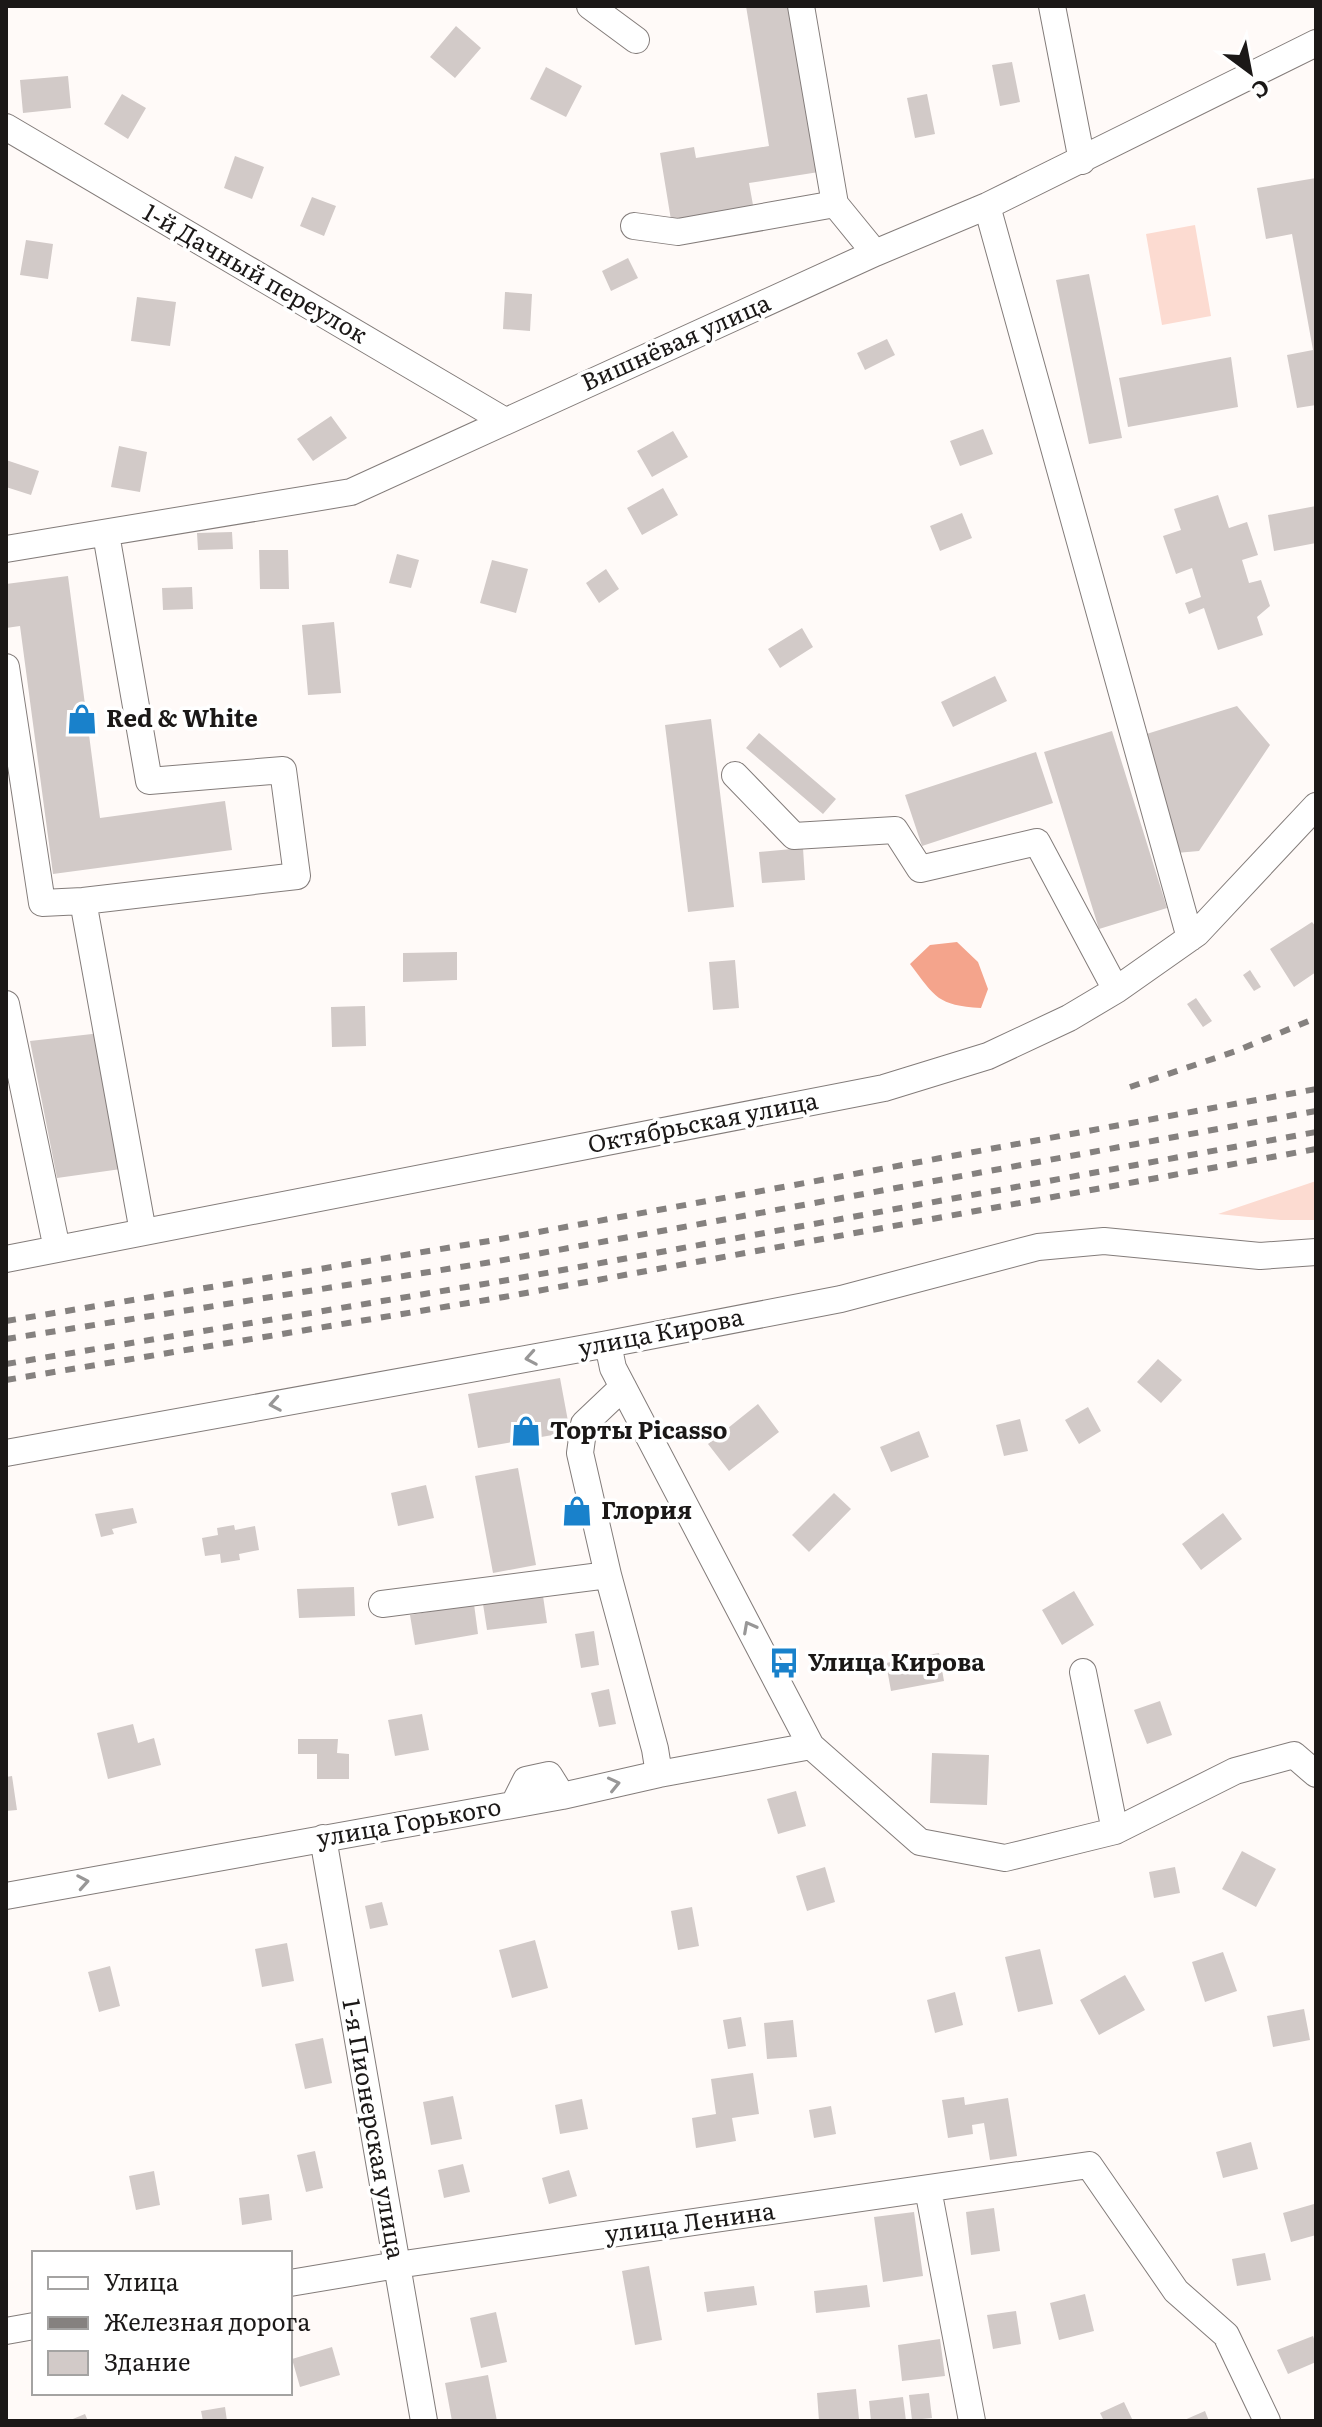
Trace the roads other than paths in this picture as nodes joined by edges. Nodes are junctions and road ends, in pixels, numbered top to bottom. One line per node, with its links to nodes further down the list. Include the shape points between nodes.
1 (590, 6): 4 (street)
2 (801, 6): 8 (street)
3 (1052, 6): 7 (street)
4 (636, 40)
5 (1316, 43): 7 (street, Вишнёвая улица)
6 (6, 127): 12 (street, 1-й Дачный переулок)
7 (1082, 161): 9 (street, Вишнёвая улица)
8 (835, 204): 10 (street, via 678,232); 11 (street)
9 (987, 206): 11 (street, Вишнёвая улица); 19 (street)
10 (634, 226)
11 (875, 253): 12 (street, Вишнёвая улица)
12 (505, 421): 13 (street, Вишнёвая улица, via 351,492)
13 (106, 534): 14 (street, Вишнёвая улица); 18 (street, via 149,781 283,770 297,876)
14 (6, 549)
15 (6, 667): 18 (street, via 42,903)
16 (735, 775): 20 (street, via 794,836 895,830 920,869 1037,842)
17 (1316, 806): 19 (street, Октябрьская улица)
18 (83, 901): 22 (street)
19 (1190, 938): 20 (street, Октябрьская улица)
20 (1116, 990): 22 (street, Октябрьская улица, via 988,1056 884,1088)
21 (6, 1004): 23 (street)
22 (143, 1232): 23 (street, Октябрьская улица)
23 (57, 1249): 25 (street, Октябрьская улица)
24 (1316, 1252): 26 (street, улица Кирова, via 1260,1256 1104,1241 1038,1247 841,1299)
25 (6, 1259)
26 (608, 1344): 27 (street); 28 (street, улица Кирова, one-way to 28)
27 (623, 1387): 29 (street, via 584,1424 580,1453); 32 (street, one-way to 27)
28 (6, 1453)
29 (608, 1575): 30 (street); 33 (street)
30 (382, 1604)
31 (1083, 1672): 35 (street)
32 (811, 1746): 33 (street, улица Горького); 35 (street, via 920,1842 1005,1858)
33 (659, 1774): 36 (street, улица Горького, one-way to 33)
34 (1316, 1774): 35 (street, via 1294,1755 1235,1771)
35 (1115, 1831)
36 (323, 1838): 37 (street, улица Горького, one-way to 36); 39 (street, 1-я Пионерская улица)
37 (6, 1896)
38 (928, 2189): 39 (street, улица Ленина); 44 (street); 45 (street, улица Ленина, via 1089,2165 1176,2291 1226,2335)
39 (397, 2265): 40 (street, улица Ленина); 43 (street, 1-я Пионерская улица)
40 (292, 2283)
41 (32, 2326): 42 (street)
42 (6, 2331)
43 (424, 2421)
44 (972, 2421)
45 (1267, 2421)

